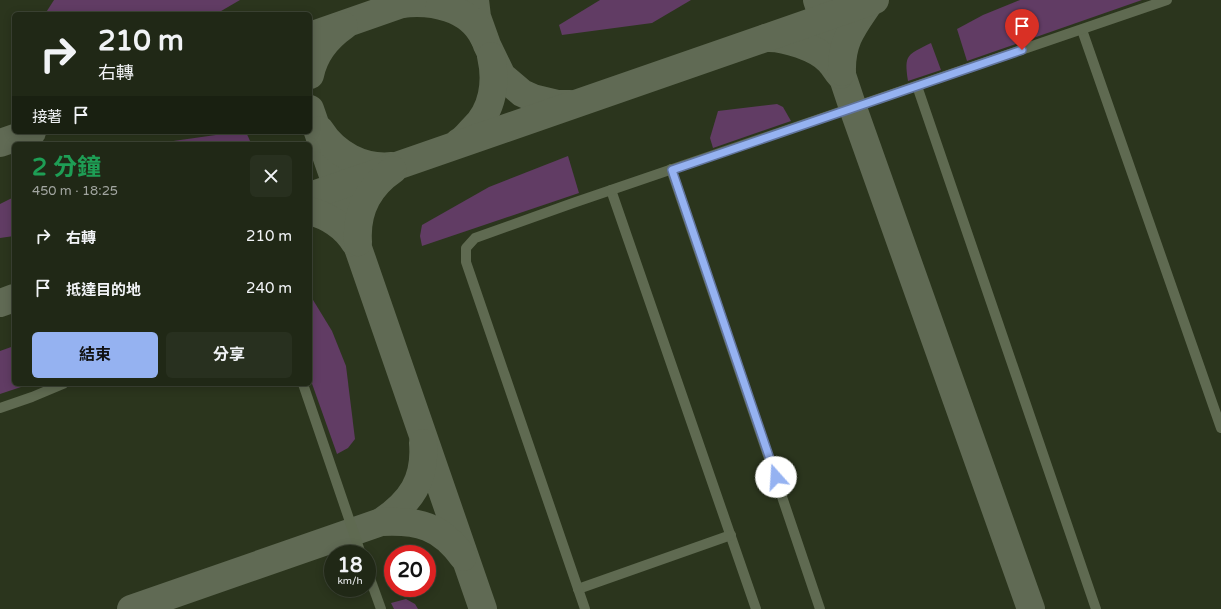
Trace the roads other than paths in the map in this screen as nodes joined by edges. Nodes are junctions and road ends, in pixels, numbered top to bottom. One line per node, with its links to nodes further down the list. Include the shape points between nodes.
1 (1167, 0): 2 (lane)
2 (1082, 30): 3 (lane); 9 (lane)
3 (917, 86): 4 (lane); 18 (lane)
4 (672, 170): 5 (lane); 17 (lane)
5 (611, 190): 10 (lane); 12 (lane, via 475,238 466,248 466,262)
6 (58, 386): 8 (lane)
7 (304, 386): 11 (lane)
8 (0, 408)
9 (1221, 428)
10 (731, 535): 12 (lane); 16 (lane)
11 (358, 545)
12 (578, 589): 15 (lane)
13 (376, 595): 14 (lane)
14 (381, 609)
15 (585, 609)
16 (756, 609)
17 (820, 609)
18 (1096, 609)

